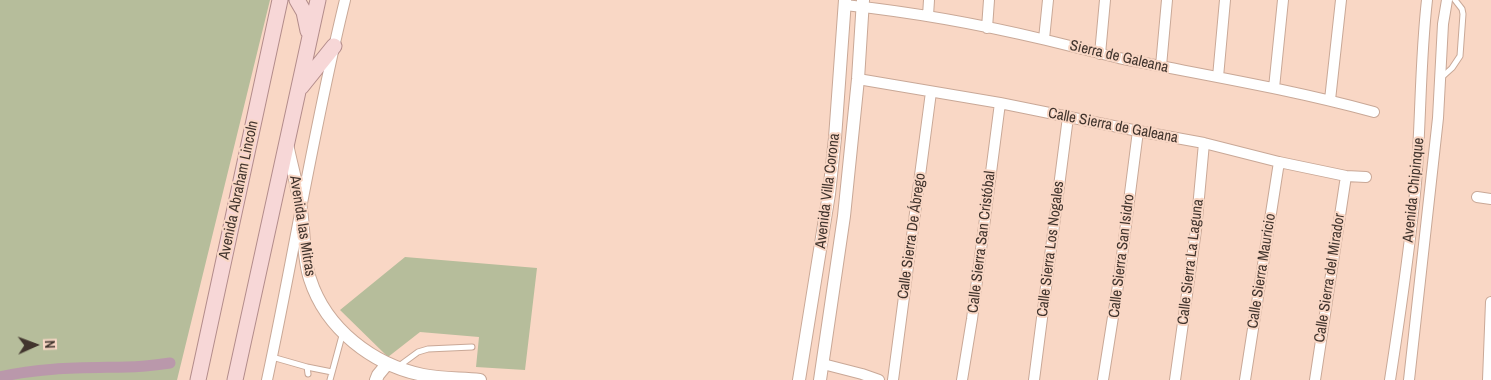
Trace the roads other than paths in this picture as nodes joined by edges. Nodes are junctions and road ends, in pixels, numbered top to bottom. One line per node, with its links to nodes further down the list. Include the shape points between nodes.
1 (280, 0): 55 (main road, Avenida Abraham Lincoln)
2 (297, 0): 20 (main road, via 304,12)
3 (318, 0): 20 (main road)
4 (345, 0): 22 (street)
5 (929, 0): 18 (street)
6 (989, 0): 19 (street)
7 (1048, 0): 21 (street)
8 (1105, 0): 23 (street)
9 (1167, 0): 24 (street)
10 (1225, 0): 25 (street)
11 (1283, 0): 29 (street)
12 (1341, 0): 31 (street)
13 (1427, 0): 34 (street, Avenida Chipinque)
14 (1447, 0): 26 (street, Avenida Chipinque)
15 (1454, 0): 26 (lane, via 1463,14 1460,56)
16 (845, 3): 17 (street, Sierra de Galeana); 61 (street, Avenida Villa Corona, via 829,194)
17 (862, 4): 18 (street, Sierra de Galeana); 27 (street, Avenida Villa Corona)
18 (928, 16): 19 (street, Sierra de Galeana)
19 (987, 28): 21 (street, Sierra de Galeana)
20 (309, 40): 28 (main road)
21 (1044, 40): 23 (street, Sierra de Galeana)
22 (334, 46): 28 (main road); 45 (street)
23 (1100, 54): 24 (street, Sierra de Galeana)
24 (1161, 66): 25 (street, Sierra de Galeana)
25 (1218, 77): 29 (street, Sierra de Galeana)
26 (1441, 78): 36 (street, Avenida Chipinque)
27 (858, 80): 30 (street, Calle Sierra de Galeana); 50 (street, Avenida Villa Corona, via 844,216)
28 (300, 88): 38 (main road)
29 (1274, 88): 31 (street, Sierra de Galeana)
30 (931, 92): 32 (street, Calle Sierra de Galeana); 64 (street, Calle Sierra De Ábrego)
31 (1330, 100): 33 (street, Sierra de Galeana)
32 (1000, 103): 35 (street, Calle Sierra de Galeana); 65 (street, Calle Sierra San Cristóbal)
33 (1374, 112)
34 (1421, 114): 36 (street); 71 (street, Avenida Chipinque, via 1416,184)
35 (1068, 117): 37 (street, Calle Sierra de Galeana); 66 (street, Calle Sierra Los Nogales)
36 (1438, 118): 72 (street, Avenida Chipinque)
37 (1138, 131): 39 (street, Calle Sierra de Galeana); 67 (street, Calle Sierra San Isidro)
38 (286, 140): 45 (street, Avenida las Mitras); 56 (main road)
39 (1204, 143): 40 (street, Calle Sierra de Galeana); 68 (street, Calle Sierra La Laguna, via 1196,230)
40 (1279, 162): 41 (street, Calle Sierra de Galeana); 69 (street, Calle Sierra Mauricio)
41 (1346, 176): 42 (street, Calle Sierra de Galeana); 70 (street, Calle Sierra del Mirador)
42 (1366, 177)
43 (1478, 197): 44 (street)
44 (1491, 199)
45 (300, 204): 47 (street, Avenida las Mitras, via 310,278 325,313); 49 (street)
46 (1491, 302): 73 (street)
47 (343, 332): 52 (street, Avenida las Mitras, via 367,353); 53 (lane)
48 (472, 347): 52 (lane, via 418,352)
49 (272, 357): 51 (lane); 57 (street)
50 (823, 364): 62 (street, Avenida Villa Corona); 63 (street)
51 (307, 367): 53 (lane); 54 (lane)
52 (401, 371): 59 (street, via 378,375); 60 (street, Avenida las Mitras)
53 (332, 372): 58 (lane)
54 (308, 374)
55 (198, 380)
56 (235, 380)
57 (267, 380)
58 (330, 380)
59 (376, 380)
60 (480, 380)
61 (799, 380)
62 (820, 380)
63 (879, 380)
64 (892, 380)
65 (962, 380)
66 (1034, 380)
67 (1103, 380)
68 (1175, 380)
69 (1245, 380)
70 (1315, 380)
71 (1390, 380)
72 (1409, 380)
73 (1488, 380)

